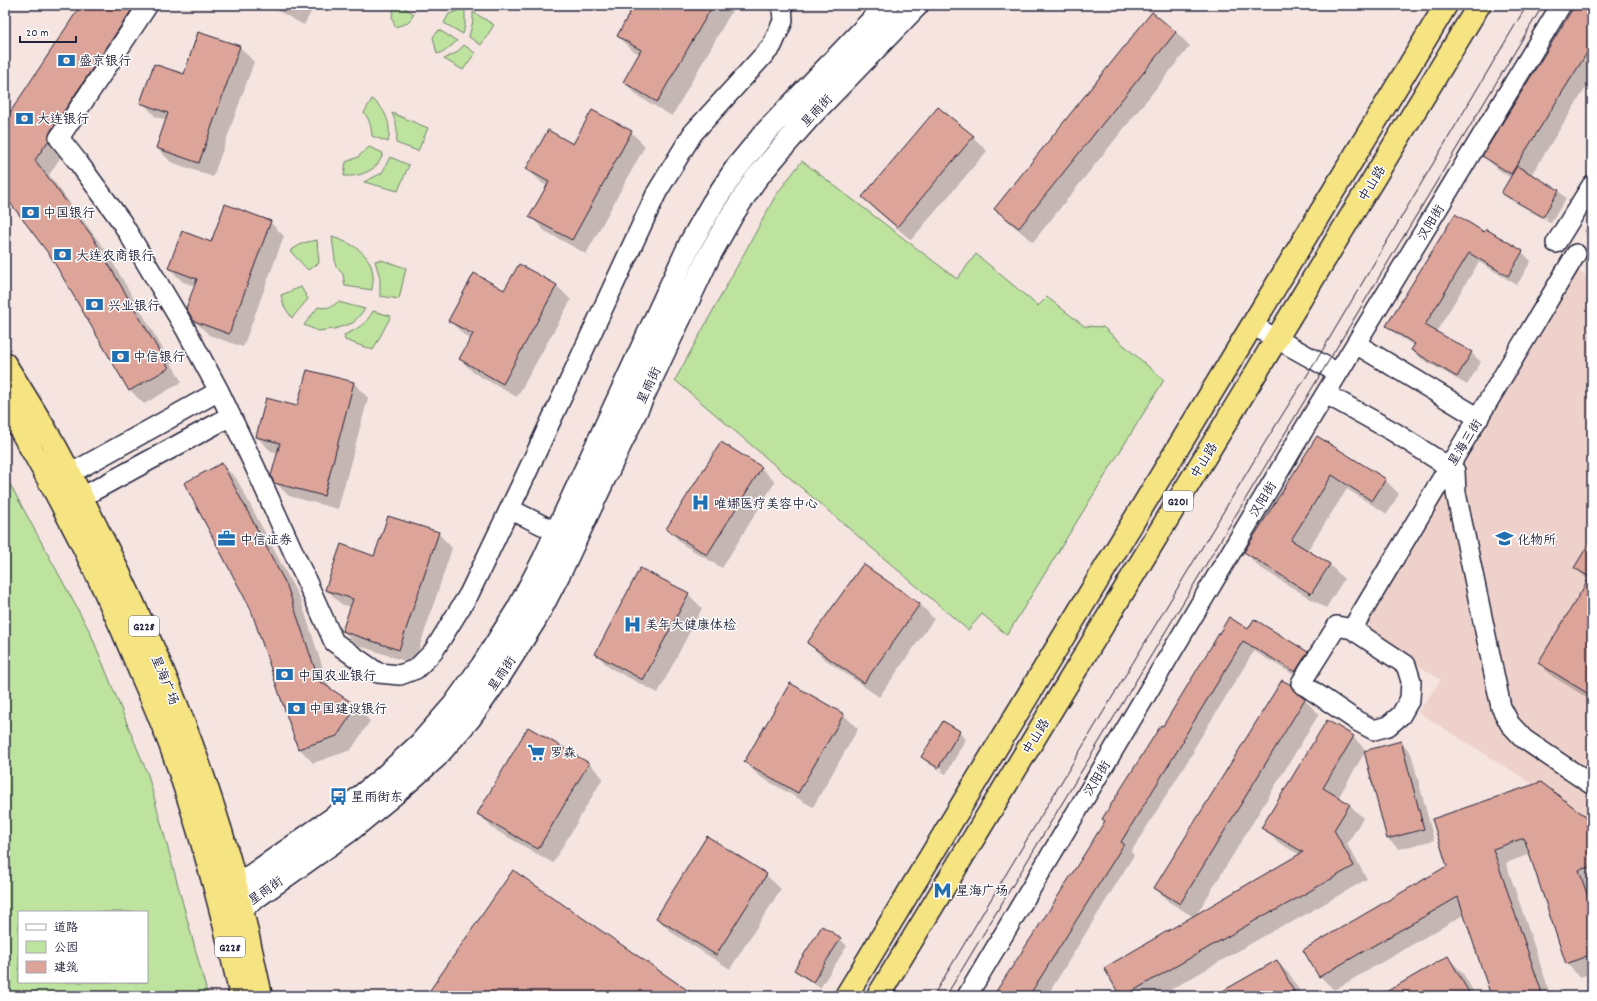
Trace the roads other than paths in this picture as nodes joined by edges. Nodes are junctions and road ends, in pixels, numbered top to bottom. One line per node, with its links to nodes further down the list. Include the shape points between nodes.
1 (148, 5): 17 (street, via 59,138 121,221 185,328)
2 (782, 5): 24 (street, via 783,21 772,46 693,133 657,192)
3 (917, 5): 8 (street, 星雨街)
4 (1446, 5): 12 (highway, 中山路 / G201)
5 (1479, 5): 13 (highway, 中山路 / G201)
6 (1561, 5): 14 (street, 汉阳街)
7 (878, 8): 8 (street); 26 (street, 星雨街, via 765,133 737,167 713,203 691,242)
8 (896, 26): 26 (street, 星雨街, via 782,148 732,215)
9 (1592, 185): 10 (street)
10 (1556, 243)
11 (1576, 254): 21 (street, 星海三街)
12 (1252, 325): 13 (street); 33 (highway, 中山路 / G201)
13 (1276, 339): 16 (street); 34 (highway, 中山路 / G201)
14 (1356, 344): 16 (street, 汉阳街); 21 (street)
15 (5, 364): 23 (highway, 星海广场 / G228, via 54,444)
16 (1338, 373): 18 (street, 汉阳街)
17 (219, 391): 20 (street); 23 (street)
18 (1326, 394): 22 (street); 35 (street, 汉阳街)
19 (5, 404): 23 (highway, 星海广场 / G228)
20 (231, 416): 24 (street, via 334,642 378,673 400,675 416,669 433,652 469,594); 25 (street)
21 (1479, 418): 22 (street, 星海三街)
22 (1448, 466): 27 (street, 星海三街); 28 (street, via 1455,470 1456,493 1502,707 1510,724 1524,740)
23 (55, 482): 25 (highway, 星海广场 / G228)
24 (512, 504): 26 (street)
25 (67, 505): 29 (highway, 星海广场 / G228, via 134,603 170,685 201,770); 30 (highway, 星海广场 / G228, via 116,613 182,778)
26 (568, 531): 29 (street, 星雨街, via 535,620 470,718 436,757 349,831)
27 (1352, 629): 27 (street, via 1337,626 1302,683 1374,730 1388,726 1401,715 1410,699 1411,682 1406,665)
28 (1592, 784)
29 (239, 896): 30 (street, 星雨街); 32 (highway, 星海广场 / G228)
30 (218, 899): 31 (highway, 星海广场 / G228)
31 (241, 996)
32 (261, 996)
33 (846, 996)
34 (878, 996)
35 (968, 996)

